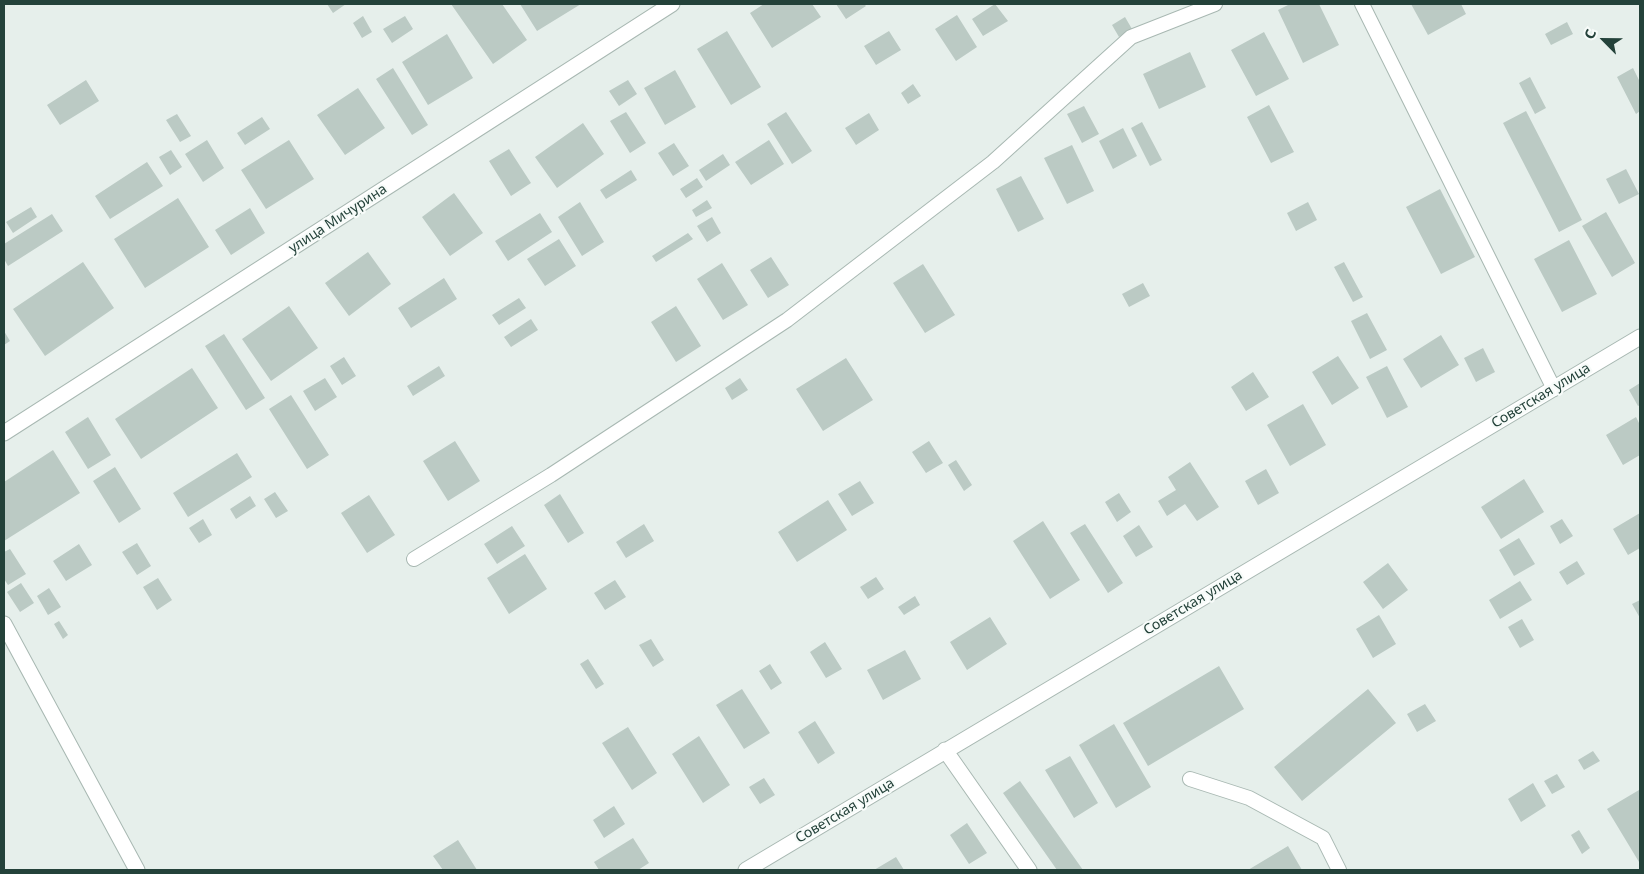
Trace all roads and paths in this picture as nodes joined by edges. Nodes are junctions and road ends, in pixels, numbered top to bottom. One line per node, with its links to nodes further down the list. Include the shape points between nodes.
1 (672, 4): 6 (street, улица Мичурина)
2 (1215, 4): 7 (lane, via 1131,37 993,162 787,320 551,475)
3 (1362, 4): 5 (lane)
4 (1640, 337): 5 (street, Советская улица)
5 (1554, 389): 9 (street, Советская улица)
6 (4, 433)
7 (414, 559)
8 (4, 624): 11 (street)
9 (945, 750): 12 (street, Советская улица); 13 (street)
10 (1190, 779): 14 (lane, via 1249,798 1323,838)
11 (137, 870)
12 (746, 870)
13 (1029, 870)
14 (1339, 870)

